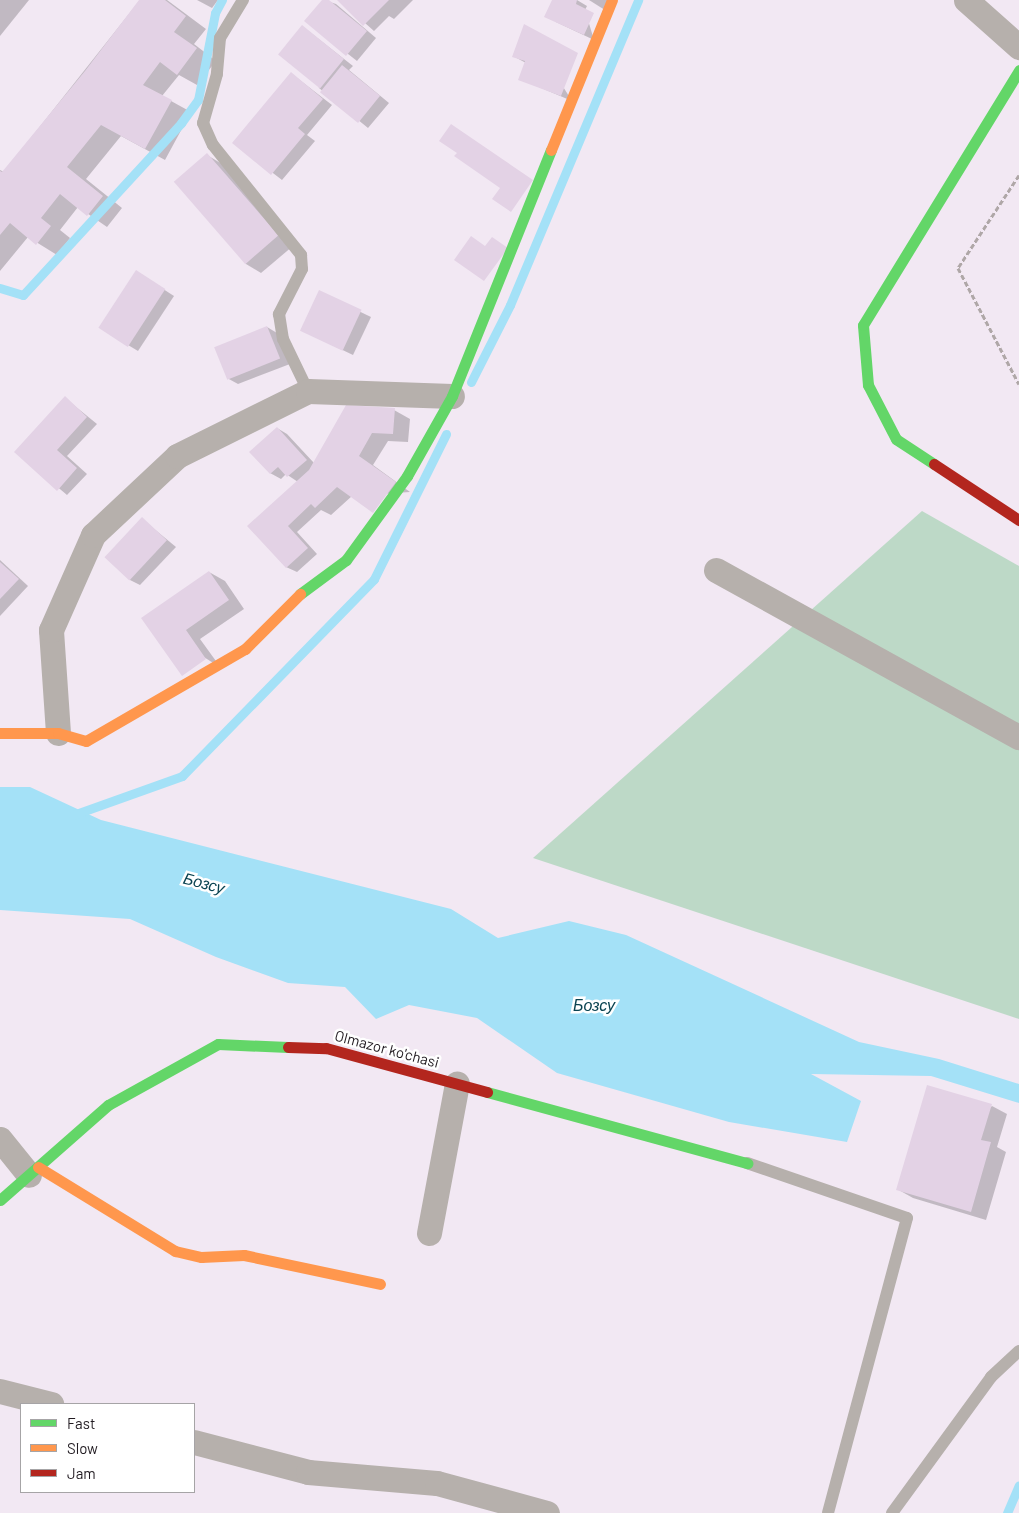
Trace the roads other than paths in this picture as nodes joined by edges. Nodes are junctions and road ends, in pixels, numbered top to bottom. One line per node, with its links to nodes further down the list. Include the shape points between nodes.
1 (243, 0): 6 (lane, via 220,38 217,74 203,123 213,144 301,255 302,269 279,314 284,339)
2 (612, 0): 7 (street)
3 (966, 0): 4 (street)
4 (1019, 47)
5 (1019, 70): 8 (street, via 863,325 868,385 896,439)
6 (308, 391): 7 (street); 11 (street, via 177,456 92,534 51,630)
7 (452, 396): 11 (street, via 407,476 346,560 306,589 245,648 86,741)
8 (1019, 520)
9 (716, 570): 12 (street)
10 (0, 733): 11 (street)
11 (58, 733)
12 (1019, 737)
13 (457, 1084): 15 (street, Olmazor ko'chasi); 16 (street, Olmazor ko'chasi, via 326,1048 218,1044 108,1105); 18 (street)
14 (0, 1139): 16 (street)
15 (747, 1163): 25 (lane, via 907,1218)
16 (33, 1171): 17 (street, Olmazor ko'chasi); 19 (street, via 175,1251 201,1257 244,1256)
17 (0, 1200)
18 (428, 1233)
19 (380, 1284)
20 (1019, 1350): 26 (lane, via 991,1377)
21 (0, 1391): 22 (street)
22 (47, 1403)
23 (195, 1442): 24 (street, via 308,1472 437,1483)
24 (547, 1513)
25 (828, 1513)
26 (892, 1513)

